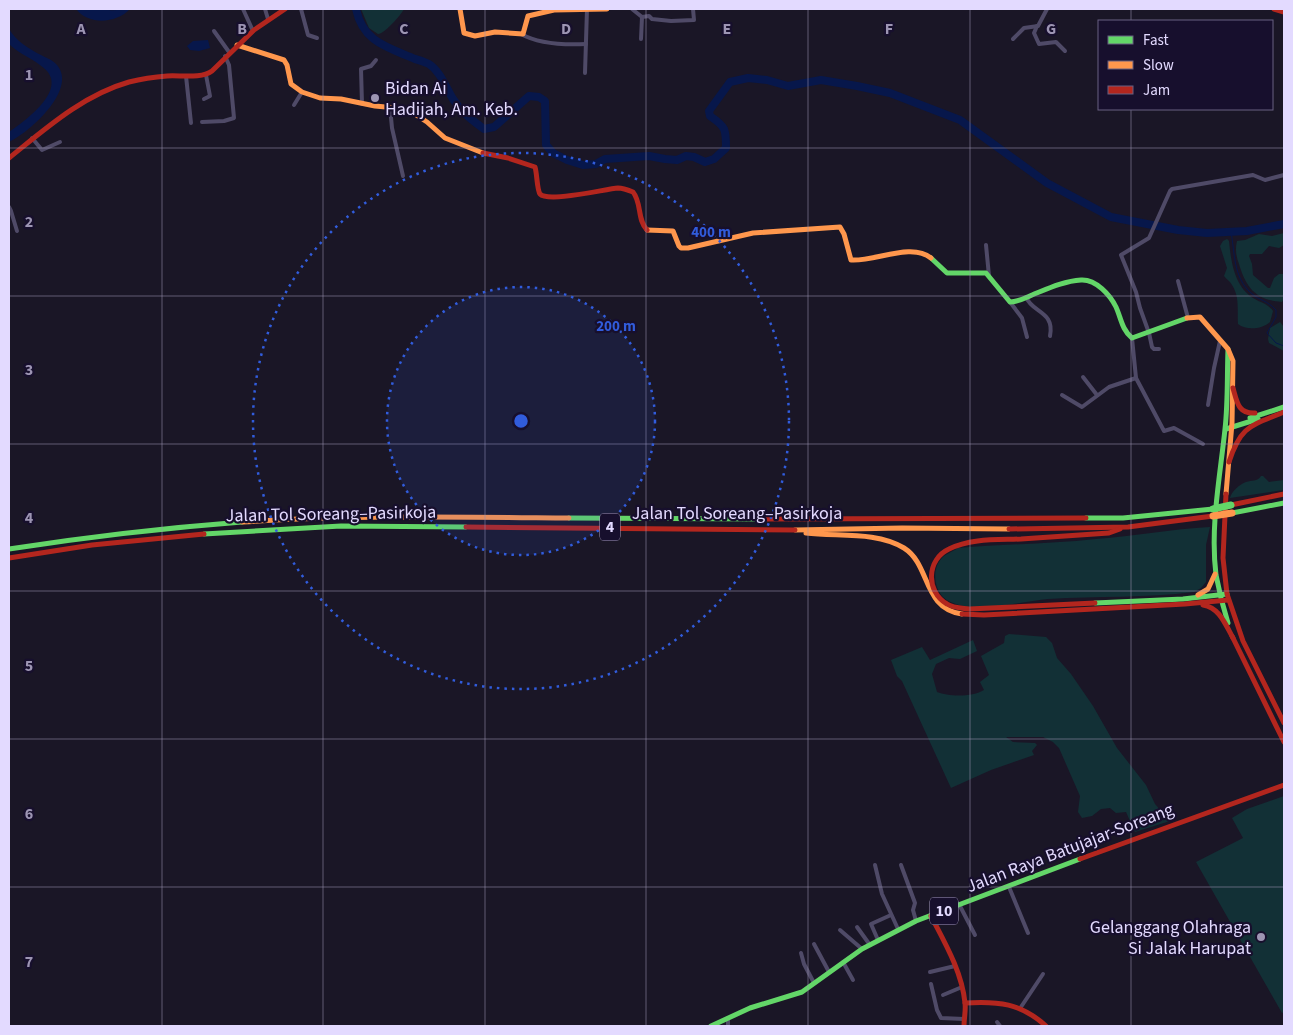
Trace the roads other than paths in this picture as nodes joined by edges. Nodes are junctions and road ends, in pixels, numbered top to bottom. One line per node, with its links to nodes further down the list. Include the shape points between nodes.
1 (243, 9): 17 (street)
2 (265, 9): 14 (street)
3 (285, 9): 14 (main road)
4 (301, 9): 19 (street, via 308,35)
5 (460, 9): 18 (main road, via 463,31 467,36 496,32)
6 (586, 9): 7 (main road); 18 (main road, via 531,14 527,18 525,32); 22 (street)
7 (607, 9)
8 (632, 9): 13 (street)
9 (694, 9): 13 (street, via 693,20 658,20)
10 (1047, 9): 15 (street)
11 (1274, 9): 12 (main road)
12 (1284, 12)
13 (642, 16): 20 (street)
14 (268, 19): 17 (main road)
15 (1037, 26): 21 (street, via 1024,28); 24 (street, via 1034,33 1037,42 1056,42)
16 (214, 31): 25 (street)
17 (253, 31): 23 (main road)
18 (521, 34): 22 (street, via 546,41)
19 (317, 38)
20 (641, 39)
21 (1013, 39)
22 (586, 44): 27 (street)
23 (237, 45): 25 (main road); 30 (main road, via 284,60 290,82)
24 (1065, 51)
25 (227, 54): 28 (main road); 35 (street, via 234,118)
26 (376, 60): 32 (street, via 371,66 361,69)
27 (585, 73)
28 (206, 75): 29 (main road); 31 (street, via 210,96)
29 (186, 76): 36 (street); 37 (main road, via 147,79 111,89 90,99)
30 (302, 92): 32 (main road); 33 (street)
31 (204, 98)
32 (362, 104): 34 (main road)
33 (294, 105)
34 (390, 107): 41 (street); 45 (main road, via 416,113 445,138 484,154 535,167 539,191 545,197 626,189 637,196 646,229 673,231 681,248 753,233 836,227 843,229 851,260 868,261 918,250 928,254 947,273 986,273)
35 (202, 122)
36 (192, 123)
37 (32, 138): 38 (street, via 42,150); 39 (main road)
38 (60, 142)
39 (9, 158)
40 (1284, 175): 50 (street, via 1265,180 1253,175 1170,191 1147,240 1121,256)
41 (403, 176)
42 (9, 207): 43 (street)
43 (17, 231)
44 (986, 245): 45 (street)
45 (990, 276): 48 (main road)
46 (1178, 281): 49 (street)
47 (1026, 297): 48 (main road); 51 (street, via 1029,304 1042,311 1049,322); 53 (main road, via 1086,280 1110,298 1125,332)
48 (1010, 302): 52 (street, via 1023,320)
49 (1188, 318): 50 (main road); 54 (main road, via 1200,317)
50 (1149, 334): 53 (main road); 55 (street, via 1152,347)
51 (1050, 336)
52 (1026, 337)
53 (1132, 338): 58 (street)
54 (1220, 341): 56 (main road); 62 (street)
55 (1159, 349)
56 (1228, 349): 59 (main road, via 1233,361); 66 (main road)
57 (1083, 377): 61 (street)
58 (1136, 378): 61 (street, via 1109,387); 67 (street, via 1164,431 1174,428)
59 (1233, 388): 64 (main road, via 1242,412); 66 (main road)
60 (1062, 395): 61 (street, via 1082,407)
61 (1097, 395)
62 (1208, 405)
63 (1284, 407): 64 (main road)
64 (1274, 410): 66 (main road)
65 (1284, 412): 66 (main road); 68 (main road, via 1242,433)
66 (1229, 426): 68 (main road); 77 (main road, via 1215,528)
67 (1203, 444)
68 (1229, 462): 78 (main road, via 1223,533)
69 (1284, 494): 71 (main road, Jalan Tol Soreang–Pasirkoja / 4)
70 (1284, 503): 71 (main road, Jalan Tol Soreang–Pasirkoja / 4)
71 (1232, 509): 72 (main road, Jalan Tol Soreang–Pasirkoja / 4, bridge)
72 (1213, 513): 73 (main road, Jalan Tol Soreang–Pasirkoja / 4); 75 (main road, Jalan Tol Soreang–Pasirkoja / 4, via 1114,518 289,519 181,526)
73 (1128, 527): 74 (main road, Jalan Tol Soreang–Pasirkoja / 4); 80 (main road, via 1110,533 955,546 943,551 933,562 932,585 948,605 969,609)
74 (786, 530): 76 (main road, Jalan Tol Soreang–Pasirkoja / 4, via 291,527 186,534 77,546); 80 (main road, via 871,538 899,545 914,558 935,600 956,614)
75 (9, 549)
76 (9, 558)
77 (1215, 574): 79 (main road); 80 (main road, via 1206,592)
78 (1227, 597): 79 (main road); 82 (main road, via 1243,641)
79 (1219, 598): 80 (main road); 81 (main road)
80 (1184, 602): 81 (main road, via 1216,610)
81 (1233, 638): 83 (main road)
82 (1284, 723)
83 (1284, 742)
84 (1282, 785): 87 (main road, Jalan Raya Batujajar-Soreang / 10)
85 (875, 865): 89 (street)
86 (901, 865): 91 (street, via 915,902)
87 (1009, 887): 88 (main road, Jalan Raya Batujajar-Soreang / 10); 95 (street)
88 (961, 909): 90 (main road, Jalan Raya Batujajar-Soreang / 10); 96 (street)
89 (891, 914): 93 (street); 97 (street, via 871,924)
90 (931, 916): 91 (main road, Jalan Raya Batujajar-Soreang / 10); 103 (main road)
91 (916, 921): 93 (main road, Jalan Raya Batujajar-Soreang / 10)
92 (857, 927): 99 (street)
93 (898, 929): 97 (main road, Jalan Raya Batujajar-Soreang / 10)
94 (840, 930): 100 (street)
95 (1028, 933)
96 (975, 935)
97 (878, 940): 99 (main road, Jalan Raya Batujajar-Soreang / 10)
98 (814, 944): 104 (street)
99 (870, 945): 100 (main road, Jalan Raya Batujajar-Soreang / 10)
100 (862, 948): 102 (main road, Jalan Raya Batujajar-Soreang / 10)
101 (801, 953): 108 (street)
102 (843, 961): 104 (main road, Jalan Raya Batujajar-Soreang / 10); 107 (street)
103 (955, 966): 105 (street); 110 (main road)
104 (829, 972): 108 (main road, Jalan Raya Batujajar-Soreang / 10)
105 (930, 972)
106 (1043, 974): 113 (street)
107 (853, 980)
108 (815, 984): 114 (main road, Jalan Raya Batujajar-Soreang / 10, via 802,992)
109 (931, 984): 116 (street, via 941,1018)
110 (962, 987): 111 (street); 112 (main road)
111 (943, 995)
112 (965, 1003): 113 (main road, via 997,1001); 116 (main road)
113 (1021, 1008): 120 (main road)
114 (728, 1018): 117 (main road, Jalan Raya Batujajar-Soreang / 10); 118 (street)
115 (997, 1022): 119 (street)
116 (964, 1023)
117 (711, 1026)
118 (728, 1026)
119 (1000, 1026)
120 (1046, 1026)

